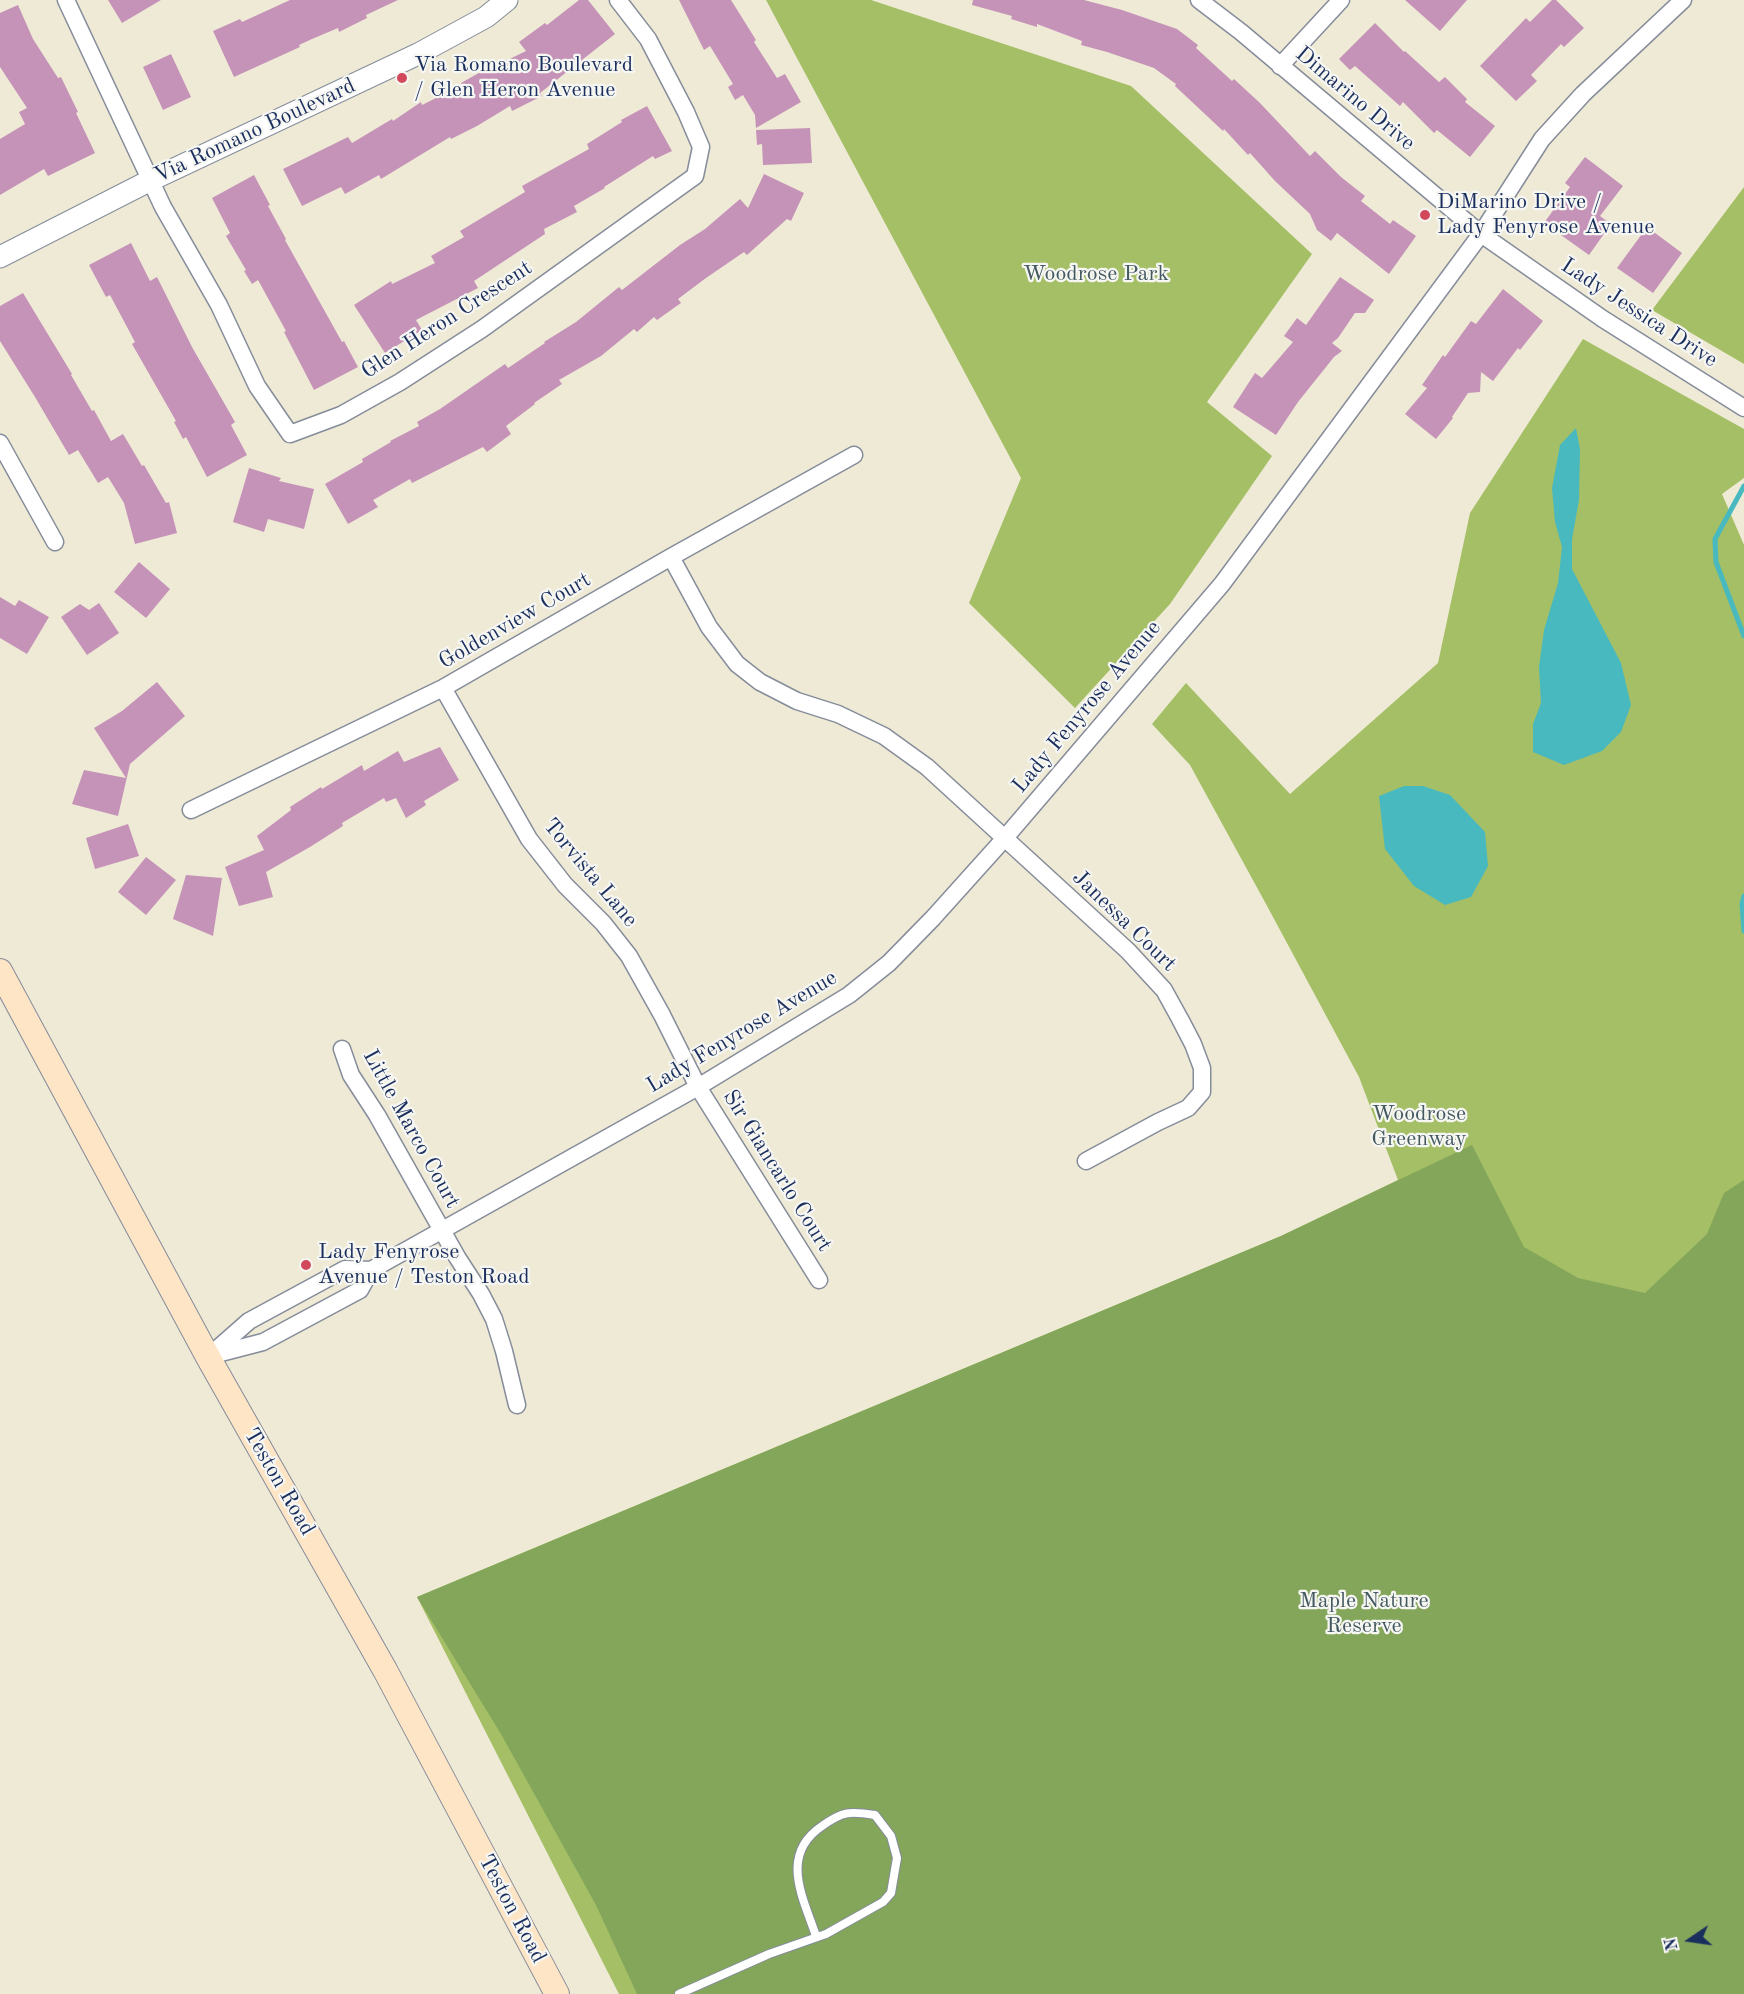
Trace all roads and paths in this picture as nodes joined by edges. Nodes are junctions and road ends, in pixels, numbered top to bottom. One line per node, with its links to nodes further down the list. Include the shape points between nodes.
1 (66, 0): 8 (street)
2 (507, 0): 8 (street, Via Romano Boulevard, via 486,17 418,54)
3 (618, 0): 8 (street, Glen Heron Crescent, via 648,39 686,112 701,147 695,176 482,329 340,415 290,434 257,386 219,305 178,236)
4 (1199, 0): 7 (street, Dimarino Drive)
5 (1341, 0): 7 (street)
6 (1683, 0): 9 (street, Lady Fenyrose Avenue, via 1583,94 1542,140)
7 (1280, 66): 9 (street, Dimarino Drive)
8 (151, 180): 10 (street, Via Romano Boulevard)
9 (1481, 234): 11 (street, Lady Jessica Drive, via 1603,319); 18 (street, Lady Fenyrose Avenue, via 1222,584)
10 (0, 257)
11 (1744, 408)
12 (0, 443): 14 (street)
13 (854, 455): 15 (street, Goldenview Court)
14 (55, 542)
15 (671, 557): 16 (street, Goldenview Court); 18 (street, Janessa Court, via 709,627 737,664 760,682 797,701 838,714 884,736 927,768)
16 (443, 688): 17 (street, Goldenview Court); 21 (street, Torvista Lane, via 529,838 629,956)
17 (190, 810)
18 (1004, 840): 21 (street, Lady Fenyrose Avenue, via 889,963 849,995); 22 (street, Janessa Court, via 1075,901 1164,990 1202,1068 1202,1092 1188,1108)
19 (0, 971): 26 (main road, Teston Road)
20 (342, 1049): 23 (street, Little Marco Court, via 351,1075)
21 (698, 1087): 23 (street, Lady Fenyrose Avenue); 25 (street, Sir Giancarlo Court)
22 (1086, 1161)
23 (441, 1230): 24 (street, Lady Fenyrose Avenue); 27 (street, Little Marco Court, via 494,1319)
24 (371, 1270): 26 (street, Lady Fenyrose Avenue, via 345,1269 249,1321); 26 (street, Lady Fenyrose Avenue, via 360,1290 264,1342)
25 (819, 1280)
26 (208, 1357): 29 (main road, Teston Road, via 385,1670)
27 (517, 1405)
28 (816, 1936): 28 (lane, via 883,1902 891,1893 897,1858 891,1836 875,1815 853,1811 834,1818 812,1833 799,1852 797,1879); 30 (lane)
29 (557, 1994)
30 (678, 1994)

